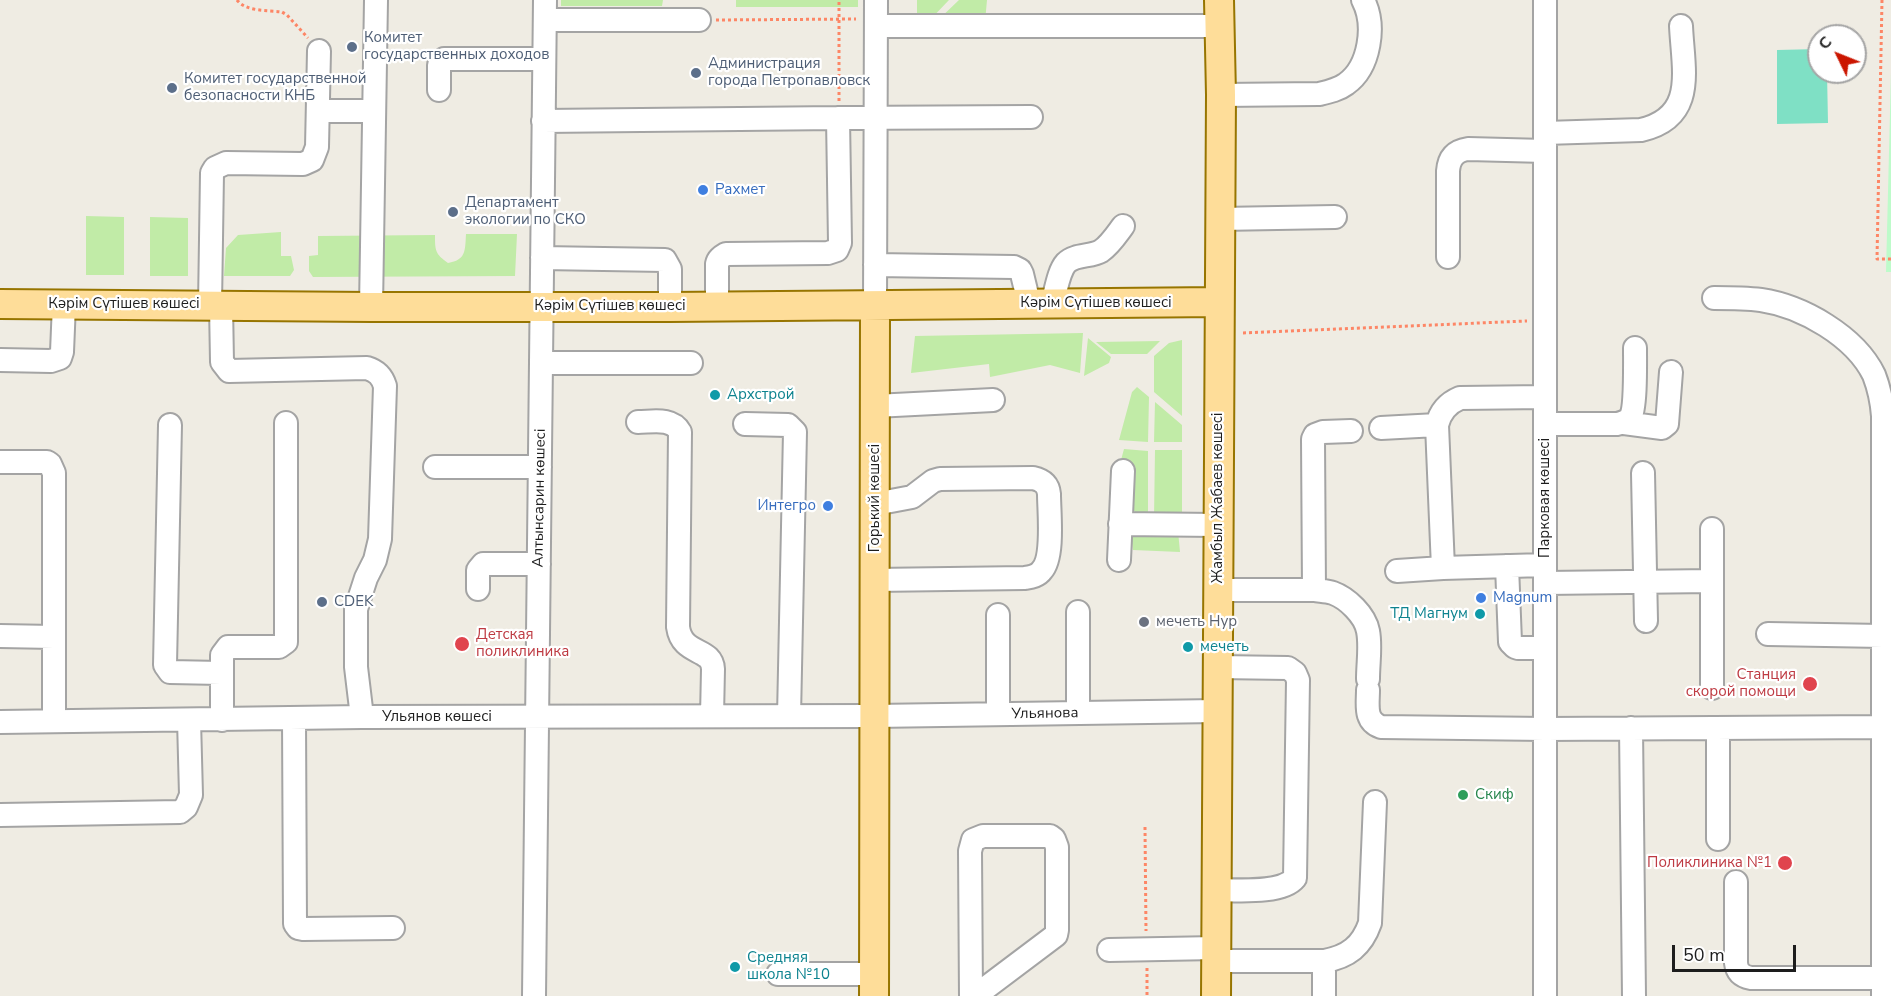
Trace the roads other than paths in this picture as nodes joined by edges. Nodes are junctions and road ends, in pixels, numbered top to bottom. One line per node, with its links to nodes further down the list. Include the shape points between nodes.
1 (376, 0): 14 (street)
2 (1363, 0): 12 (street, via 1369,41 1365,58 1346,84 1318,94)
3 (1545, 0): 19 (street, Парковая көшесі)
4 (545, 10): 7 (street); 10 (street, Алтынсарин көшесі)
5 (1219, 13): 6 (street); 12 (main road, Жамбыл Жабаев көшесі)
6 (876, 15): 15 (street, Горький көшесі)
7 (699, 20)
8 (1681, 27): 19 (street, via 1684,87 1672,115 1641,130)
9 (319, 51): 13 (street)
10 (544, 59): 11 (street, via 444,59 439,65); 18 (street, Алтынсарин көшесі)
11 (439, 90)
12 (1221, 95): 21 (main road, Жамбыл Жабаев көшесі)
13 (319, 111): 14 (street); 31 (street, via 317,147 312,160 303,164 226,163 215,168 211,179)
14 (373, 111): 35 (street)
15 (876, 117): 16 (street); 17 (street); 25 (street, Горький көшесі)
16 (1031, 117)
17 (838, 118): 18 (street); 33 (street, via 837,250 726,254 717,261)
18 (543, 121): 24 (street, Алтынсарин көшесі)
19 (1545, 142): 23 (street, via 1468,149 1452,156 1448,171); 42 (street, Парковая көшесі)
20 (1335, 217): 21 (street)
21 (1220, 219): 27 (main road, Жамбыл Жабаев көшесі)
22 (1123, 226): 29 (street, via 1101,251 1066,264)
23 (1448, 257)
24 (542, 258): 32 (street, Алтынсарин көшесі); 36 (street, via 665,260 670,269)
25 (875, 265): 29 (street, via 1014,267); 34 (street, Горький көшесі)
26 (1714, 298): 80 (street, via 1760,300 1800,311 1843,338 1874,376 1883,416)
27 (1219, 302): 29 (main road, Кәрім Сүтішев көшесі); 61 (main road, Жамбыл Жабаев көшесі)
28 (0, 303): 30 (main road, Кәрім Сүтішев көшесі)
29 (1041, 303): 34 (main road, Кәрім Сүтішев көшесі)
30 (64, 304): 31 (main road, Кәрім Сүтішев көшесі); 38 (street, via 60,358)
31 (216, 305): 35 (main road, Кәрім Сүтішев көшесі); 92 (street, via 222,362 229,370 367,368 381,375 385,386 380,539 356,609 356,667)
32 (542, 306): 35 (main road, Кәрім Сүтішев көшесі); 36 (main road, Кәрім Сүтішев көшесі); 39 (street, Алтынсарин көшесі)
33 (717, 306): 34 (main road, Кәрім Сүтішев көшесі); 36 (main road, Кәрім Сүтішев көшесі)
34 (875, 306): 44 (main road, Горький көшесі)
35 (371, 307)
36 (670, 307)
37 (1635, 348): 47 (street, via 1632,412)
38 (0, 360)
39 (542, 363): 40 (street); 56 (street, Алтынсарин көшесі)
40 (691, 363)
41 (1671, 372): 47 (street, via 1666,424 1662,428)
42 (1544, 397): 49 (street, Парковая көшесі); 51 (street, via 1460,398 1442,413)
43 (993, 399): 44 (street)
44 (875, 406): 59 (main road, Горький көшесі)
45 (638, 422): 89 (street, via 673,423 680,432 678,627 687,646 713,664)
46 (286, 423): 84 (street, via 286,642 279,647 228,647 222,655)
47 (1624, 423): 49 (street)
48 (745, 424): 90 (street, via 788,426 795,432)
49 (1545, 424): 68 (street, Парковая көшесі)
50 (170, 425): 84 (street, via 165,666 170,672)
51 (1437, 425): 52 (street); 66 (street)
52 (1381, 428)
53 (1351, 431): 74 (street, via 1323,432 1313,439)
54 (0, 462): 81 (street, via 41,461 53,468)
55 (435, 467): 56 (street)
56 (540, 467): 64 (street, Алтынсарин көшесі)
57 (1123, 471): 60 (street)
58 (1643, 473): 70 (street)
59 (875, 504): 69 (main road, Горький көшесі); 69 (street, via 912,497 940,479 1033,478 1044,482 1049,494 1047,561 1034,576)
60 (1120, 524): 61 (street); 63 (street)
61 (1218, 525): 73 (main road, Жамбыл Жабаев көшесі)
62 (1712, 530): 71 (street)
63 (1119, 560)
64 (539, 564): 72 (street, via 483,564 478,570); 93 (street, Алтынсарин көшесі)
65 (1507, 566): 66 (street); 68 (street); 82 (street, via 1510,642 1518,648)
66 (1443, 568): 67 (street)
67 (1397, 571)
68 (1544, 574): 70 (street); 82 (street, Парковая көшесі)
69 (874, 580): 91 (main road, Горький көшесі)
70 (1645, 581): 71 (street); 77 (street)
71 (1712, 581): 85 (street)
72 (478, 589)
73 (1218, 590): 74 (street); 83 (main road, Жамбыл Жабаев көшесі)
74 (1314, 590): 102 (street, via 1336,594 1364,621 1368,637 1369,717 1373,724)
75 (1078, 612): 87 (street)
76 (998, 615): 88 (street)
77 (1646, 621)
78 (1768, 634): 80 (street)
79 (0, 636): 81 (street)
80 (1883, 636): 101 (street)
81 (54, 637): 97 (street)
82 (1545, 648): 102 (street, Парковая көшесі)
83 (1217, 667): 86 (main road, Жамбыл Жабаев көшесі); 108 (street, via 1288,669 1297,677 1298,692 1295,878 1278,888)
84 (221, 673): 96 (street)
85 (1712, 688)
86 (1217, 711): 87 (street, Ульянова); 108 (main road, Жамбыл Жабаев көшесі)
87 (1078, 713): 88 (street, Ульянова)
88 (998, 714): 91 (street, Ульянова)
89 (712, 716): 90 (street, Ульянов көшесі); 93 (street, Ульянов көшесі)
90 (789, 716): 91 (street, Ульянов көшесі)
91 (873, 716): 114 (main road, Горький көшесі)
92 (362, 717): 93 (street, Ульянов көшесі); 94 (street, Ульянов көшесі)
93 (537, 717): 117 (street, Алтынсарин көшесі)
94 (294, 719): 96 (street, Ульянов көшесі); 109 (street, via 295,924 303,930)
95 (189, 720): 96 (street, Ульянов көшесі); 97 (street, Ульянов көшесі); 104 (street, via 191,795 180,812)
96 (222, 720)
97 (54, 721): 98 (street, Ульянов көшесі)
98 (0, 722)
99 (1631, 728): 100 (street); 102 (street); 122 (street)
100 (1718, 728): 101 (street); 106 (street)
101 (1883, 728): 105 (street)
102 (1545, 729): 121 (street, Парковая көшесі)
103 (1375, 802): 112 (street, via 1370,923 1358,946 1347,955)
104 (0, 815)
105 (1888, 820): 116 (street)
106 (1718, 839)
107 (1736, 882): 115 (street, via 1736,963 1740,974)
108 (1216, 890): 111 (main road, Жамбыл Жабаев көшесі)
109 (393, 928)
110 (1108, 950): 111 (street)
111 (1216, 954): 112 (street); 119 (main road, Жамбыл Жабаев көшесі)
112 (1324, 961): 120 (street)
113 (778, 974): 114 (street)
114 (874, 985)
115 (1806, 987): 116 (street)
116 (1883, 987)
117 (534, 996)
118 (973, 996): 118 (street, via 1056,935 1057,847 1050,836 983,836 973,840)
119 (1216, 996)
120 (1324, 996)
121 (1545, 996)
122 (1634, 996)

